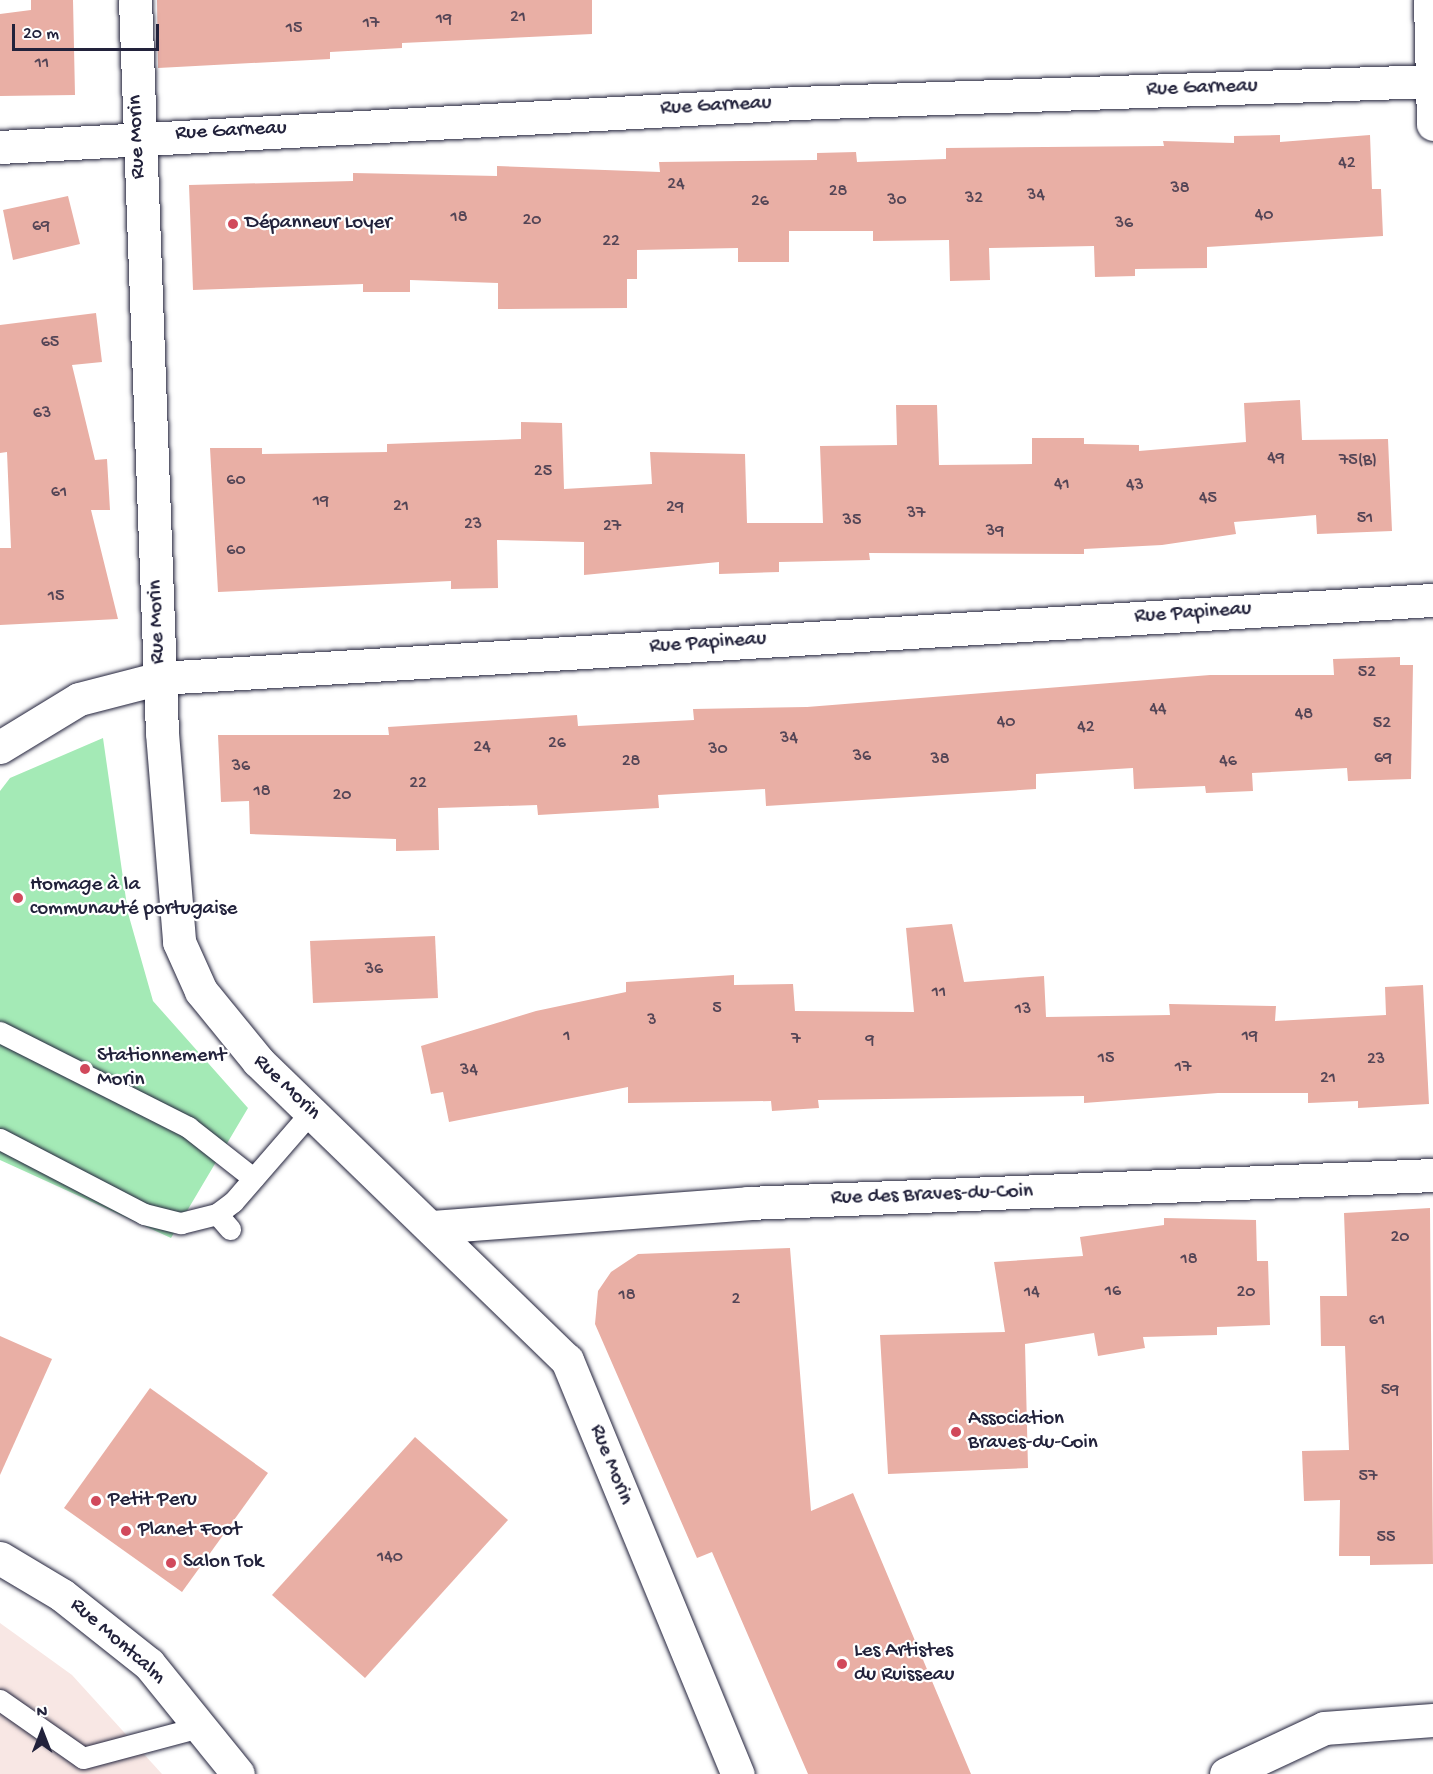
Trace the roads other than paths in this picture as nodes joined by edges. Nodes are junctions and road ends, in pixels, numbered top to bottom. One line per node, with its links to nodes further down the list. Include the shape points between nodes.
1 (135, 0): 5 (street, Rue Morin)
2 (1430, 0): 3 (street)
3 (1432, 81): 4 (street); 5 (street, Rue Garneau, via 796,103)
4 (1433, 124)
5 (138, 136): 6 (street, Rue Garneau); 8 (street, Rue Morin)
6 (0, 147)
7 (1433, 600): 8 (street, Rue Papineau)
8 (160, 678): 9 (street, Rue Papineau, via 79,699); 11 (street, Rue Morin, via 179,942 214,1011)
9 (0, 747)
10 (0, 1032): 14 (lane, via 188,1127)
11 (311, 1112): 14 (lane); 15 (street, Rue Morin)
12 (0, 1139): 14 (lane, via 162,1221 224,1222)
13 (1433, 1175): 15 (street, Rue des Braves-du-Coin, via 748,1203)
14 (253, 1178)
15 (432, 1227): 21 (street, Rue Morin, via 567,1360)
16 (0, 1558): 19 (street, Rue Montcalm, via 94,1617 149,1664)
17 (0, 1700): 19 (lane, via 83,1758)
18 (1433, 1720): 22 (street, via 1324,1728)
19 (203, 1726): 20 (street, Rue Montcalm)
20 (238, 1774)
21 (738, 1774)
22 (1226, 1774)

